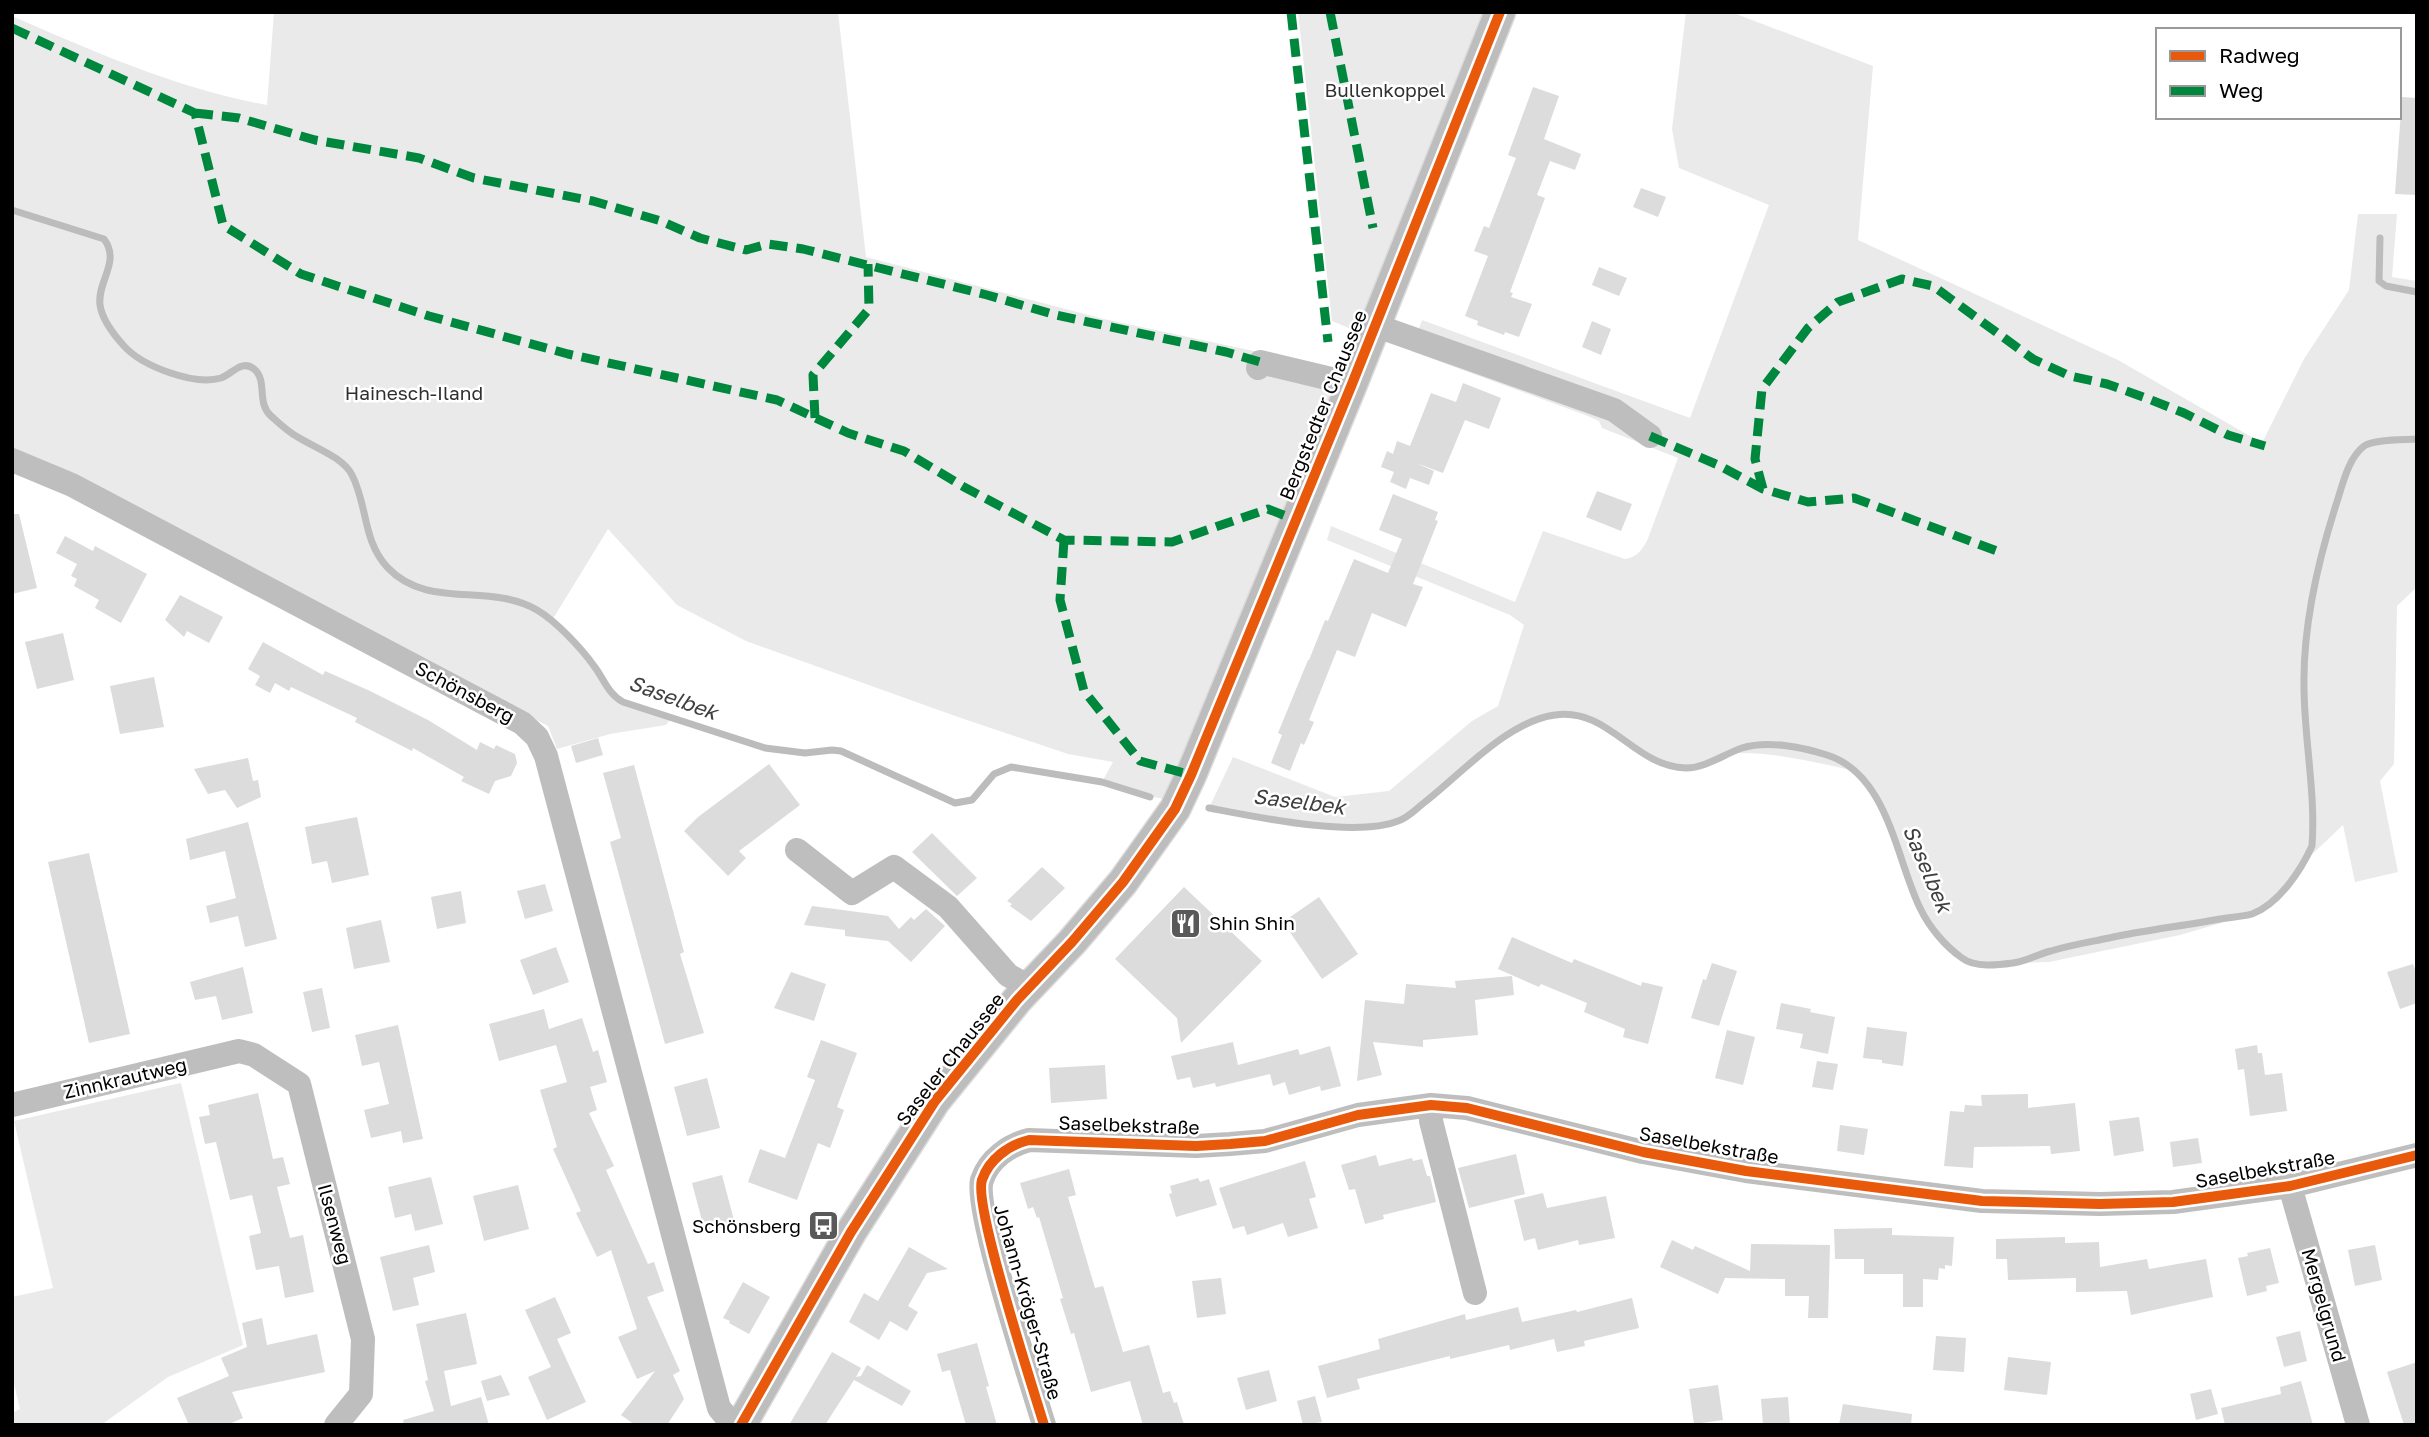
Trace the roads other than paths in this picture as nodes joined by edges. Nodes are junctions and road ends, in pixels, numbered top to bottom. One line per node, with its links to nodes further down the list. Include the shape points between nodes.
1 (1500, 12): 2 (main road, Bergstedter Chaussee)
2 (1374, 325): 4 (main road, Bergstedter Chaussee); 5 (street, via 1614,410)
3 (1258, 368): 4 (street, via 1260,362 1285,360)
4 (1352, 384): 7 (main road, Bergstedter Chaussee)
5 (1650, 436)
6 (12, 460): 18 (street, Schönsberg, via 72,485 439,677 523,723 537,737 550,770 719,1408)
7 (1175, 809): 9 (main road, Saseler Chaussee, via 1124,882)
8 (797, 850): 9 (street, via 852,893 894,867 948,907 1008,975)
9 (1029, 987): 19 (main road, Saseler Chaussee, via 953,1077 909,1139)
10 (239, 1051): 11 (street, Zinnkrautweg); 17 (street, Ilsenweg, via 254,1055 299,1084 363,1339 361,1394)
11 (12, 1105)
12 (1431, 1105): 13 (street, Saselbekstraße, via 1359,1115 1265,1141 1196,1146 1029,1140); 15 (street, Saselbekstraße, via 1466,1108 1643,1152 1746,1171 1982,1200 2173,1202); 16 (street)
13 (1001, 1153): 20 (street, Johann-Kröger-Straße, via 982,1179 982,1205)
14 (2417, 1155): 15 (street, Saselbekstraße)
15 (2290, 1186): 21 (street, Mergelgrund)
16 (1475, 1293)
17 (336, 1425)
18 (733, 1425)
19 (741, 1425)
20 (1044, 1425)
21 (2358, 1425)

